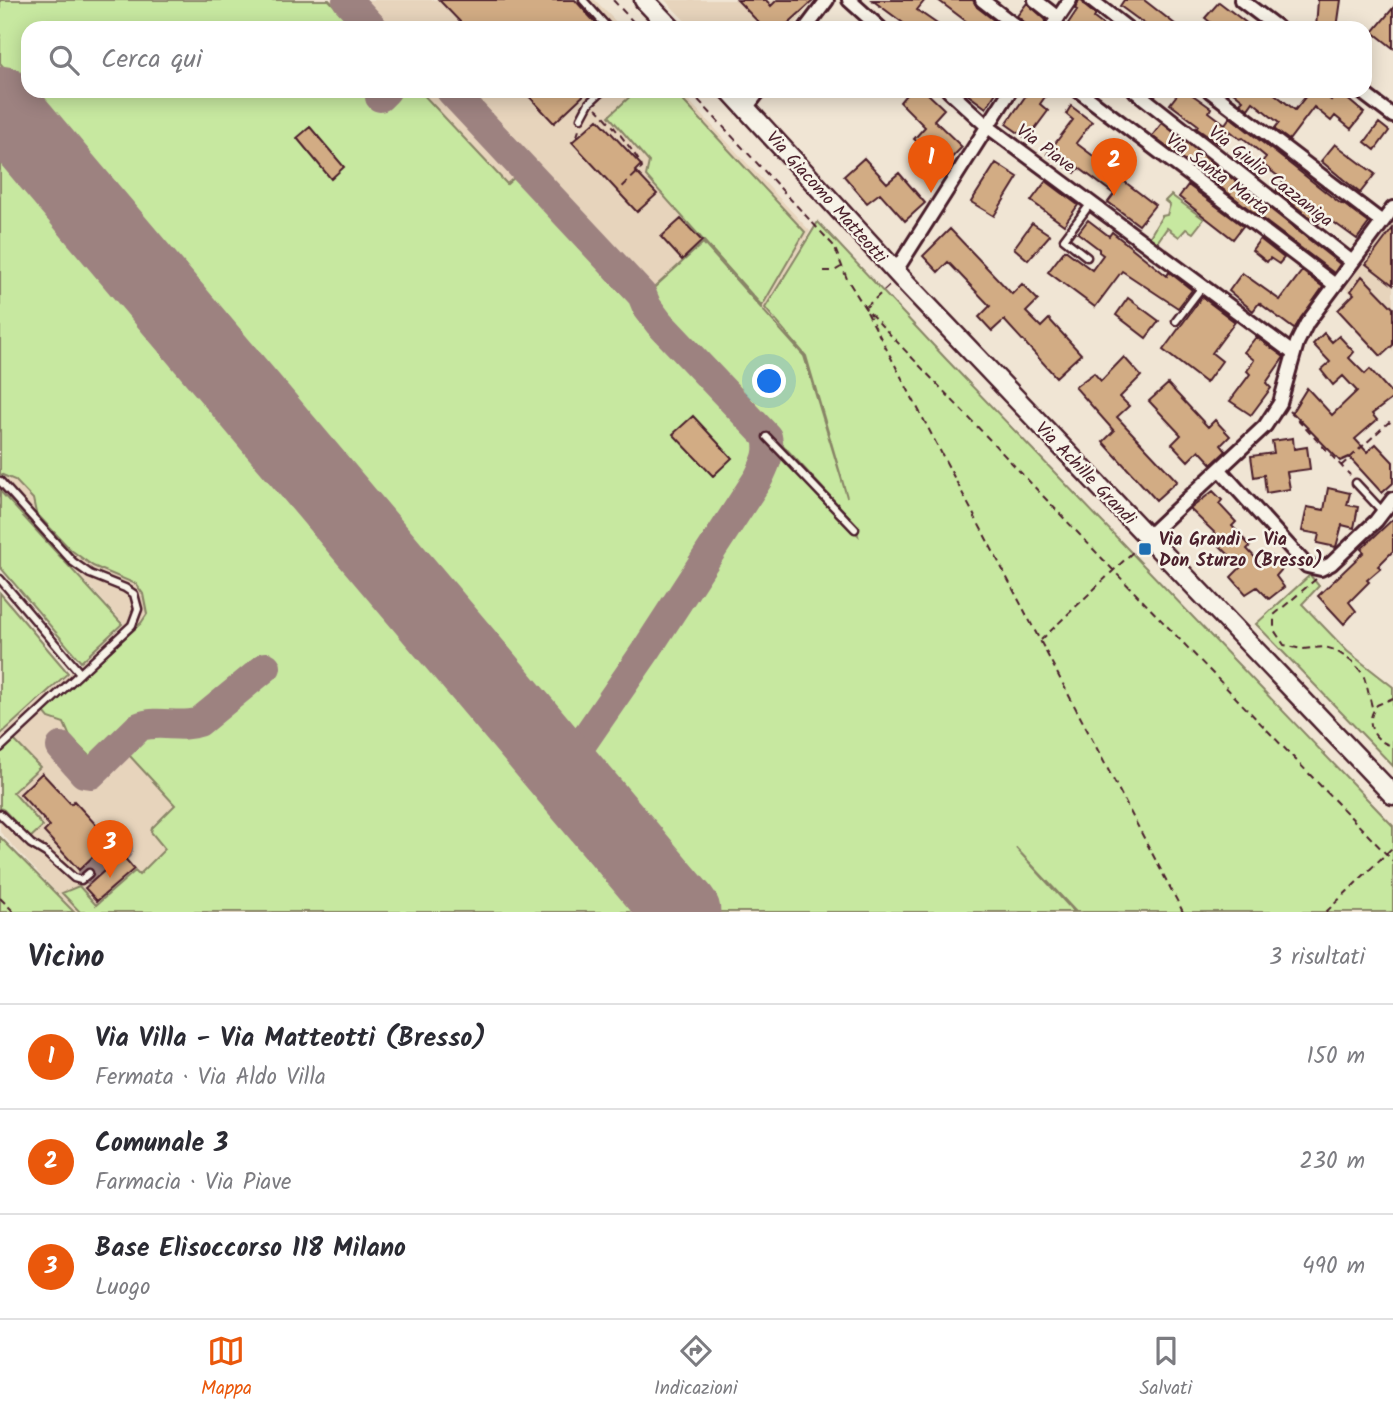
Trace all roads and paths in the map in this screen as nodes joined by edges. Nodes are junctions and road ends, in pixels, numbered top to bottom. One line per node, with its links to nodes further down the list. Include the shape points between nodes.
1 (583, 0): 11 (lane)
2 (613, 0): 12 (path)
3 (645, 0): 13 (street)
4 (827, 0): 14 (street)
5 (849, 0): 15 (street)
6 (982, 0): 16 (street)
7 (1035, 0): 17 (street)
8 (1070, 0): 18 (street)
9 (1091, 0): 19 (street)
10 (1241, 0): 20 (street)
11 (602, 21)
12 (632, 21)
13 (664, 21)
14 (811, 21)
15 (872, 21)
16 (1009, 21)
17 (1051, 21)
18 (1057, 21)
19 (1119, 21)
20 (1269, 21)
21 (594, 98): 31 (lane)
22 (697, 98): 42 (path, via 834,246)
23 (737, 98): 32 (street, Via Giacomo Matteotti)
24 (754, 98): 32 (street)
25 (957, 98): 35 (street, Via Piave)
26 (1005, 98): 35 (street)
27 (1088, 98): 45 (street, Via Santa Marta)
28 (1144, 98): 41 (street, Via Giulio Cazzaniga)
29 (1219, 98): 39 (street)
30 (1369, 98): 33 (street)
31 (589, 103): 34 (lane); 36 (path, via 604,114 642,162 642,168)
32 (746, 108): 44 (street, Via Giacomo Matteotti)
33 (1393, 116)
34 (581, 118)
35 (987, 126): 37 (street, Via Piave); 44 (street)
36 (618, 191)
37 (1091, 203): 40 (lane, via 1064,239); 46 (street, Via Piave)
38 (1393, 208): 39 (street)
39 (1382, 222): 41 (street)
40 (1087, 257)
41 (1352, 262): 45 (street)
42 (842, 267): 43 (path); 47 (path)
43 (824, 271)
44 (892, 279): 47 (path); 60 (street, Via Achille Grandi)
45 (1335, 285): 49 (street, via 1307,323)
46 (1202, 286): 48 (lane); 49 (street, Via Piave)
47 (865, 308): 62 (path); 64 (path)
48 (1176, 321)
49 (1294, 354): 50 (street)
50 (1280, 403): 53 (path); 54 (street, via 1265,426)
51 (1393, 426): 53 (path, via 1389,422)
52 (766, 437): 59 (lane)
53 (1341, 466): 56 (path)
54 (1220, 470): 60 (street); 61 (street, via 1307,566)
55 (0, 481): 65 (lane, via 73,562 95,577 128,589 136,598 138,612 132,625)
56 (1356, 482): 58 (lane)
57 (1393, 499): 58 (street)
58 (1383, 512): 61 (street)
59 (855, 529)
60 (1143, 542): 62 (path); 70 (street, Via Achille Grandi)
61 (1321, 569): 67 (path, via 1315,581 1273,615 1273,631 1284,645 1325,647 1354,663 1363,674)
62 (1114, 571): 64 (path); 73 (path)
63 (0, 579): 65 (lane)
64 (1040, 641): 78 (path)
65 (80, 673): 69 (lane)
66 (1393, 698): 67 (path)
67 (1373, 711): 68 (path, via 1373,734)
68 (1393, 746)
69 (0, 748)
70 (1391, 792)
71 (0, 814): 75 (lane, via 74,878 81,880)
72 (1393, 847): 73 (path)
73 (1387, 853): 74 (path); 79 (path)
74 (1393, 861)
75 (89, 873)
76 (0, 898): 77 (path)
77 (13, 912)
78 (1183, 912)
79 (1326, 912)

